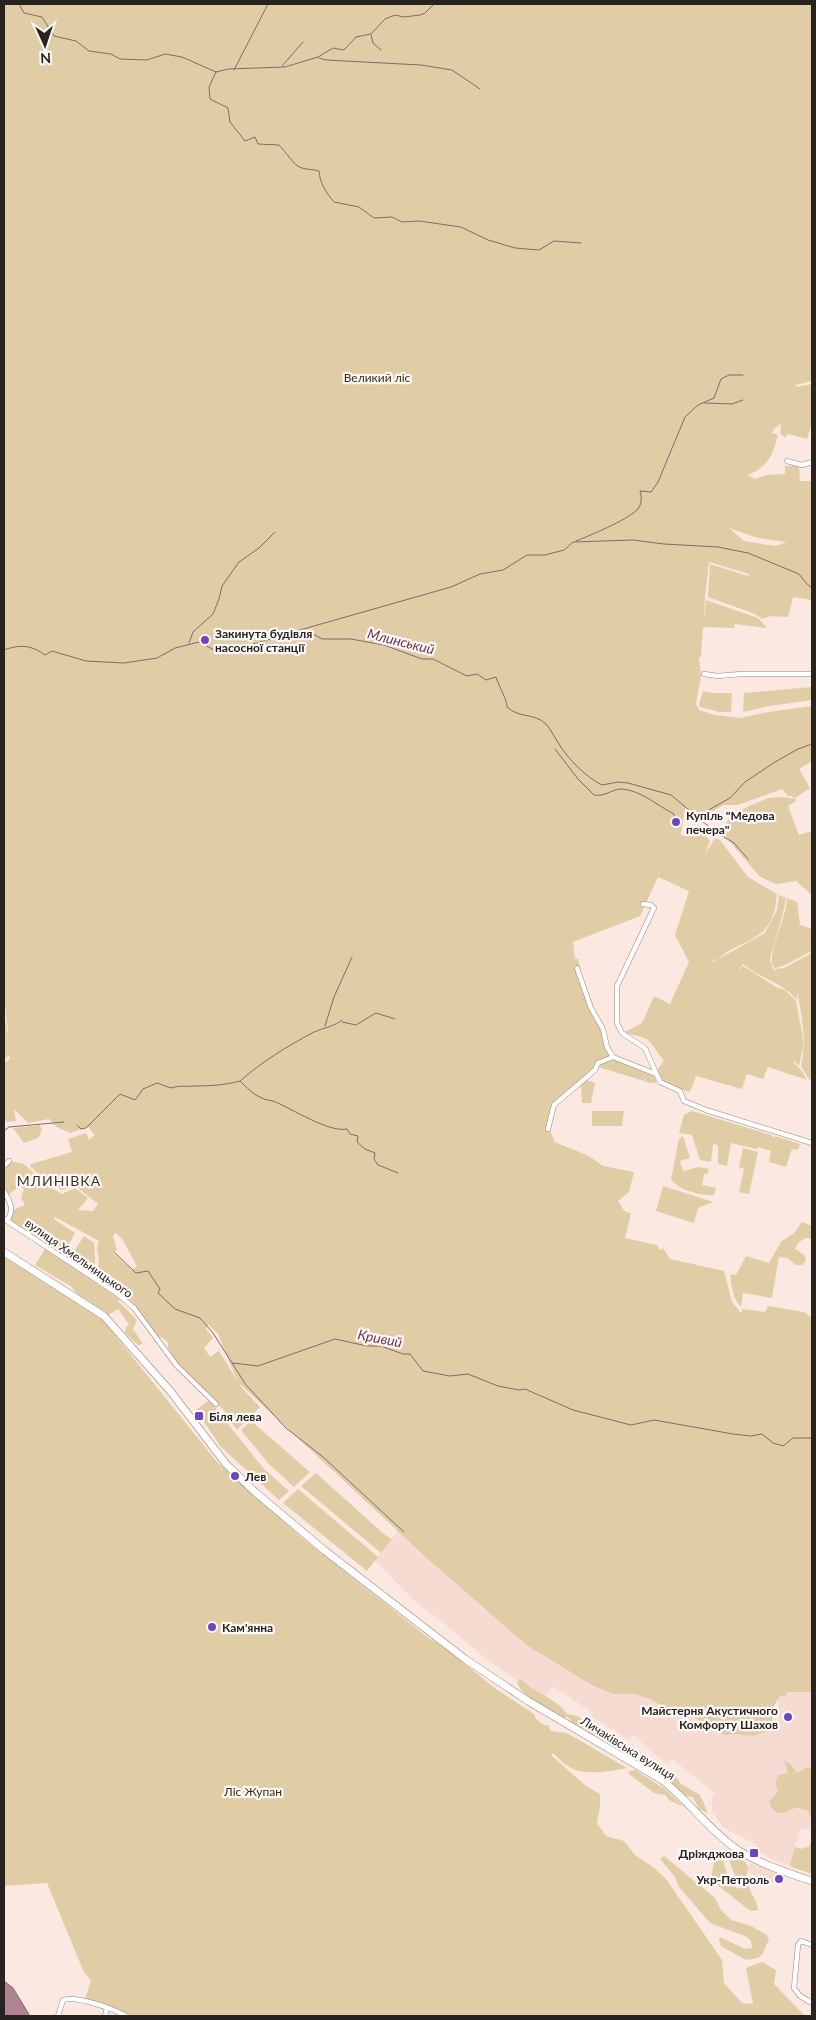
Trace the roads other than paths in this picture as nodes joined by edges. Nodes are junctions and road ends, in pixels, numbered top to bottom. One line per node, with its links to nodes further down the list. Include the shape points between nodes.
1 (787, 461): 2 (street, via 802,465)
2 (812, 462)
3 (704, 674): 4 (street)
4 (812, 674)
5 (643, 904): 8 (street, via 654,908 617,986 618,1023 622,1034 645,1048)
6 (578, 968): 7 (street, via 591,1008 603,1029 606,1046)
7 (613, 1056): 8 (street); 9 (street, via 598,1063 595,1070 554,1105)
8 (656, 1074): 10 (street, via 662,1084 680,1091 686,1102)
9 (548, 1129)
10 (812, 1143)
11 (9, 1161): 12 (street)
12 (4, 1166)
13 (4, 1191): 14 (street, вулиця Хмельницького, via 12,1208)
14 (5, 1220): 16 (street, вулиця Хмельницького, via 134,1308 176,1364)
15 (4, 1252): 17 (main road, Личаківська вулиця, via 104,1316 194,1420 218,1455 242,1479 324,1550 439,1641 528,1701 662,1780 734,1848)
16 (216, 1404)
17 (812, 1880)
18 (812, 1944): 19 (street, via 801,1941 798,1946 793,1984 797,1993)
19 (812, 2003)
20 (107, 2008): 21 (street, via 67,1999 62,2002); 22 (street); 23 (street)
21 (58, 2016)
22 (105, 2016)
23 (126, 2016)

